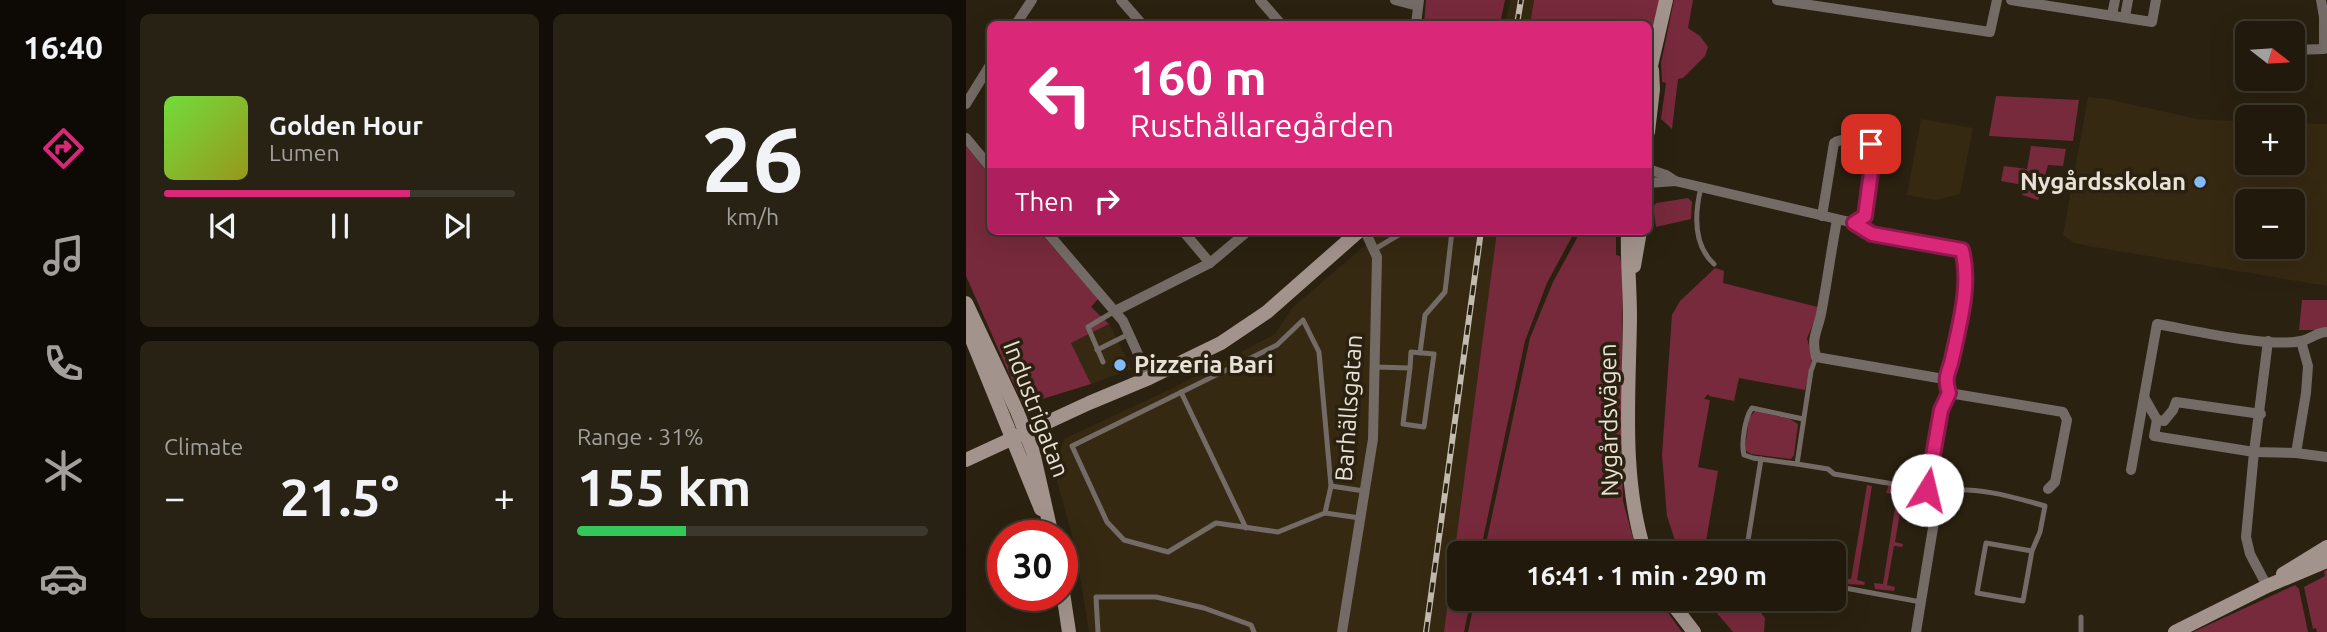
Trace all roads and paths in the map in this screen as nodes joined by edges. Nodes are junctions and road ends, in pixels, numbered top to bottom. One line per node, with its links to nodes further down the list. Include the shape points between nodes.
1 (1032, 0): 17 (street)
2 (1121, 0): 18 (street)
3 (1260, 0): 19 (street)
4 (1395, 0): 13 (street)
5 (1666, 0): 22 (street)
6 (1777, 0): 14 (street)
7 (1997, 0): 14 (street, via 1990,32)
8 (2011, 0): 15 (street)
9 (2115, 0): 15 (street)
10 (2128, 0): 16 (street)
11 (2156, 0): 16 (street, via 2152,22)
12 (2322, 0): 21 (street, via 2324,50)
13 (1419, 3): 20 (street)
14 (1830, 4)
15 (2112, 15): 16 (street)
16 (2125, 17)
17 (1018, 21)
18 (1139, 21)
19 (1278, 21)
20 (1416, 21)
21 (2305, 50)
22 (1652, 65)
23 (987, 70): 24 (street)
24 (966, 104)
25 (966, 138): 26 (street)
26 (987, 163)
27 (1652, 170): 28 (street)
28 (1675, 181): 29 (street); 30 (street)
29 (1652, 183)
30 (1701, 187): 31 (street); 45 (lane, via 1697,231)
31 (1822, 216): 32 (street); 33 (street, via 1834,144 1848,140 1871,144 1865,216)
32 (1837, 220): 33 (street); 56 (street, via 1812,343)
33 (1854, 223): 61 (street, via 1872,234 1962,250 1967,269 1952,359)
34 (1049, 235): 48 (street)
35 (1186, 235): 44 (street)
36 (1243, 235): 44 (street)
37 (1354, 235): 60 (street, via 1251,324)
38 (1367, 235): 43 (street, Barhällsgatan)
39 (1398, 235): 43 (lane)
40 (1452, 235): 55 (lane, via 1445,292 1425,315)
41 (1628, 235): 46 (street, Nygårdsvägen)
42 (1639, 235): 46 (street, Nygårdsvägen)
43 (1375, 249): 58 (street, Barhällsgatan)
44 (1210, 263): 48 (street)
45 (1714, 264)
46 (1630, 285): 85 (street, Nygårdsvägen, via 1630,469)
47 (966, 303): 68 (street, Industrigatan)
48 (1115, 311): 51 (street); 54 (lane, via 1088,327)
49 (966, 325): 68 (street, Industrigatan)
50 (2327, 332): 53 (street)
51 (1129, 334): 54 (lane); 60 (street)
52 (2268, 341): 53 (street); 64 (street, via 2157,324); 65 (street)
53 (2301, 341): 70 (street, via 2308,366)
54 (1097, 350): 57 (lane)
55 (1420, 352): 59 (lane, via 1411,352); 59 (lane, via 1434,354 1424,426 1403,424)
56 (1816, 357): 61 (street); 66 (lane)
57 (1103, 362)
58 (1375, 367): 59 (lane); 79 (street, Barhällsgatan, via 1373,439)
59 (1410, 368)
60 (1149, 378): 68 (street)
61 (1944, 379): 63 (street)
62 (1181, 393): 76 (lane, via 1277,345 1303,320 1319,352); 84 (lane); 84 (lane, via 1072,446 1107,522 1125,540 1168,552 1216,523)
63 (1949, 393): 77 (street, via 2063,412 2067,420 2055,482); 78 (street, via 1941,410)
64 (2144, 397): 67 (street); 75 (street)
65 (2261, 414): 67 (street, via 2176,402 2164,421); 69 (street)
66 (1803, 419): 72 (lane, via 1752,408 1742,452); 74 (lane)
67 (2157, 420): 69 (street, via 2154,436)
68 (1020, 437): 73 (street); 83 (street, Industrigatan)
69 (2254, 452): 70 (street); 90 (street, via 2246,537)
70 (2296, 453): 71 (street)
71 (2327, 457)
72 (1761, 459): 74 (lane); 86 (lane)
73 (966, 460)
74 (1797, 464): 78 (lane)
75 (2132, 470)
76 (1331, 486): 79 (lane); 81 (lane)
77 (2048, 489)
78 (1927, 490): 80 (lane)
79 (1364, 491): 82 (street, Barhällsgatan)
80 (1939, 491): 88 (lane, via 1991,492 2045,506); 92 (street)
81 (1325, 513): 82 (lane); 84 (lane, via 1278,532)
82 (1360, 518): 99 (street, Barhällsgatan)
83 (1047, 520)
84 (1246, 527)
85 (1642, 541)
86 (1748, 541)
87 (2327, 548): 90 (street)
88 (2032, 551): 88 (lane, via 2023,601 1977,593 1986,543)
89 (2327, 561): 90 (street)
90 (2267, 586): 103 (street)
91 (1846, 588): 92 (lane)
92 (1921, 602): 101 (street)
93 (1066, 611): 96 (street)
94 (1678, 611): 100 (street)
95 (2081, 617): 102 (lane)
96 (1069, 632)
97 (1098, 632): 98 (lane, via 1096,597 1156,597 1204,608 1251,625)
98 (1254, 632)
99 (1342, 632)
100 (1694, 632)
101 (1916, 632)
102 (2081, 632)
103 (2175, 632)

